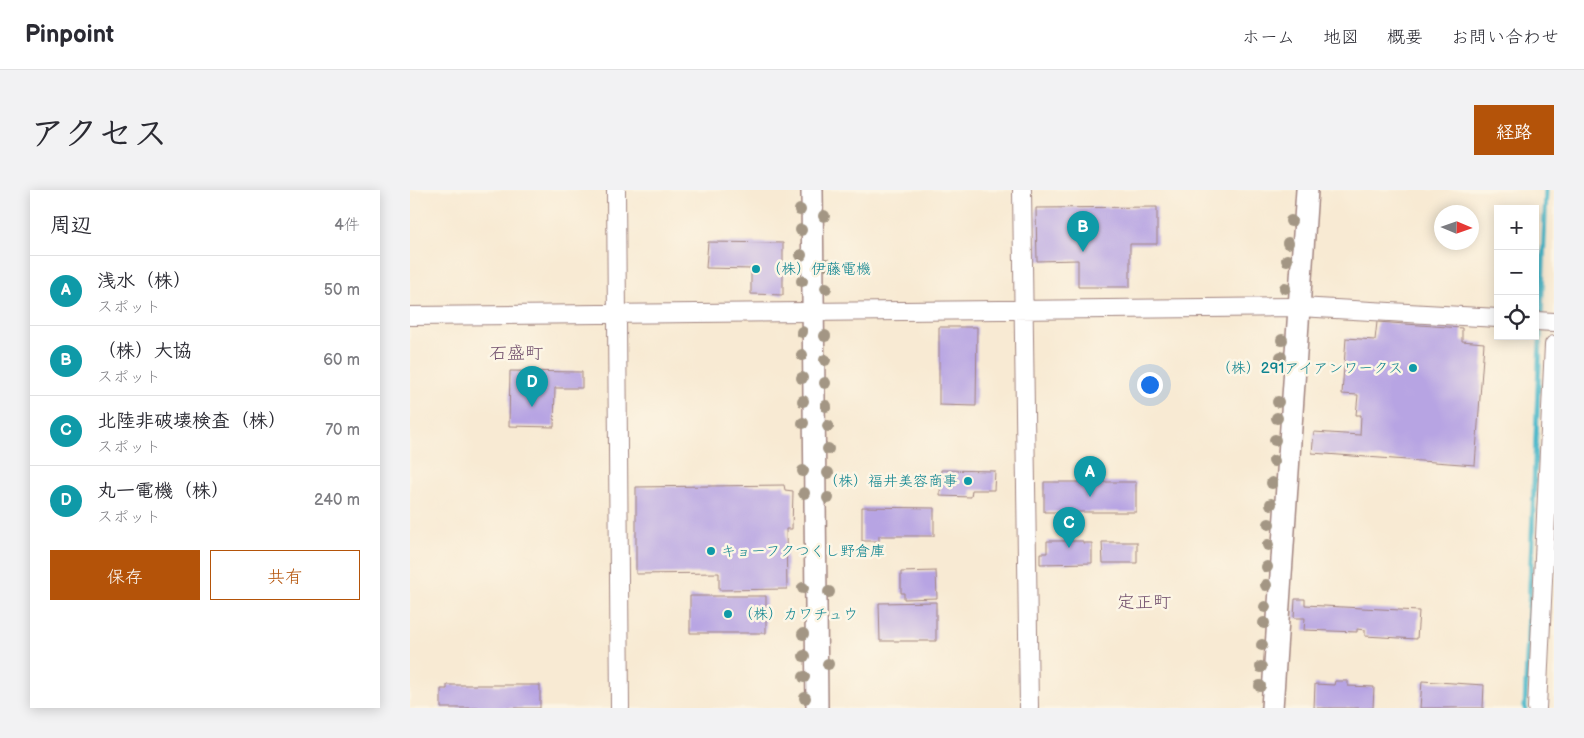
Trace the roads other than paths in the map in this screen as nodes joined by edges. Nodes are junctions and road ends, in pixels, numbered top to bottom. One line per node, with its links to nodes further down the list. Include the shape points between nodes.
1 (616, 190): 8 (street)
2 (812, 190): 7 (street)
3 (1022, 190): 6 (street)
4 (1307, 190): 5 (street)
5 (1299, 307): 6 (street); 10 (street); 18 (street)
6 (1022, 310): 7 (street); 17 (street)
7 (814, 312): 8 (street); 16 (street)
8 (618, 314): 9 (street); 15 (street)
9 (410, 316)
10 (1494, 318)
11 (1539, 321): 12 (street)
12 (1554, 322)
13 (1554, 345): 14 (street)
14 (1548, 608): 19 (street)
15 (620, 708)
16 (817, 708)
17 (1029, 708)
18 (1272, 708)
19 (1537, 708)

